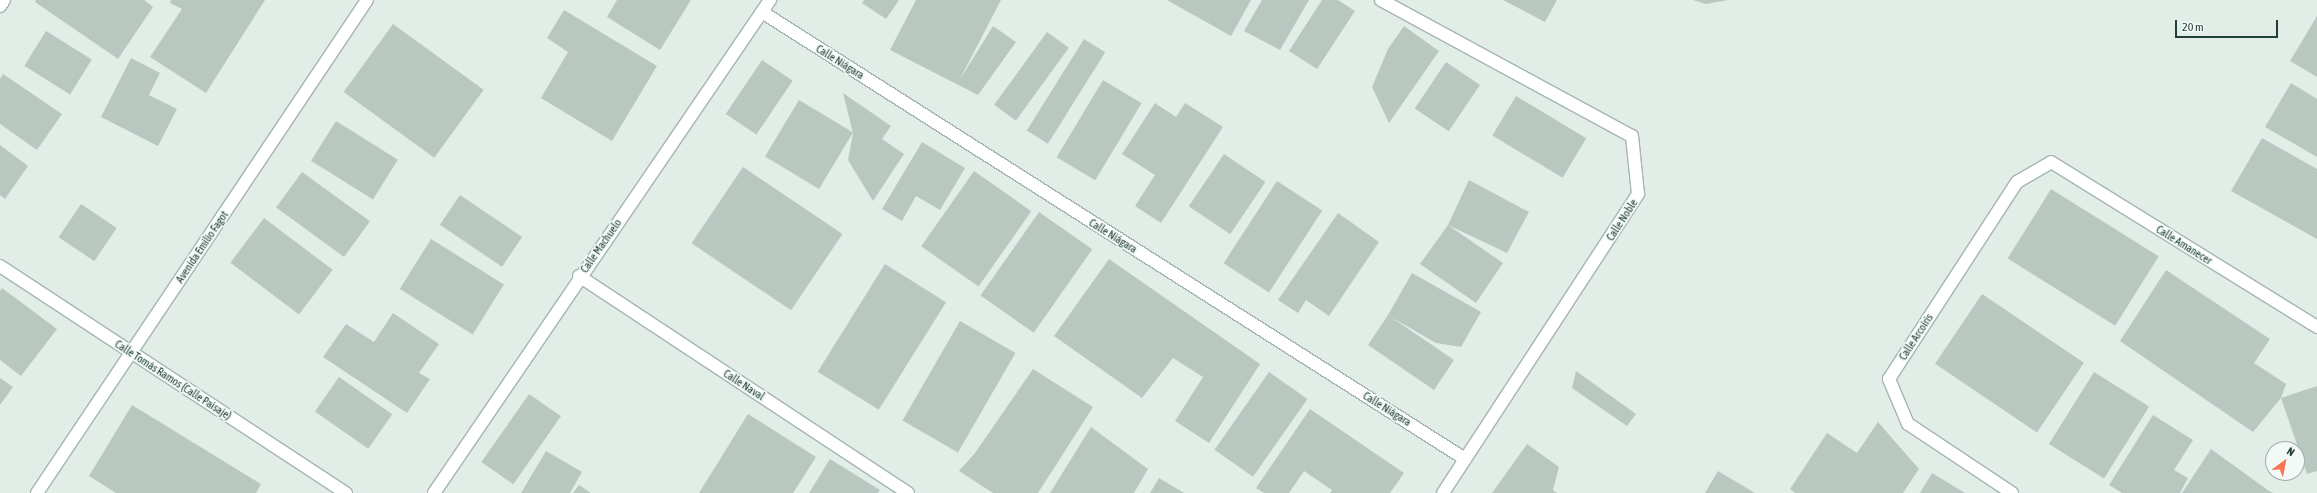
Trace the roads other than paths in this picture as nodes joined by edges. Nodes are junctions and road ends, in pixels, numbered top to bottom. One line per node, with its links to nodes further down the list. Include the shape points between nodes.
1 (4, 0): 5 (street)
2 (367, 0): 11 (street, Avenida Emilio Fagot)
3 (770, 0): 6 (street, Calle Machuelo)
4 (1381, 0): 12 (street, Calle Noble, via 1632,136 1638,194)
5 (0, 6)
6 (762, 12): 9 (street, Calle Machuelo); 12 (street, Calle Niágara)
7 (2051, 162): 10 (street, Calle Amanecer); 18 (street, Calle Arcoíris, via 2017,182 1889,379 1908,424)
8 (0, 266): 11 (street, Calle Tomás Ramos (Calle Paisaje))
9 (580, 276): 15 (street, Calle Machuelo); 16 (street, Calle Naval)
10 (2317, 327)
11 (131, 353): 13 (street, Avenida Emilio Fagot); 14 (street, Calle Tomás Ramos (Calle Paisaje))
12 (1465, 459): 17 (street, Calle Noble)
13 (37, 493)
14 (346, 493)
15 (434, 493)
16 (908, 493)
17 (1443, 493)
18 (2012, 493)

